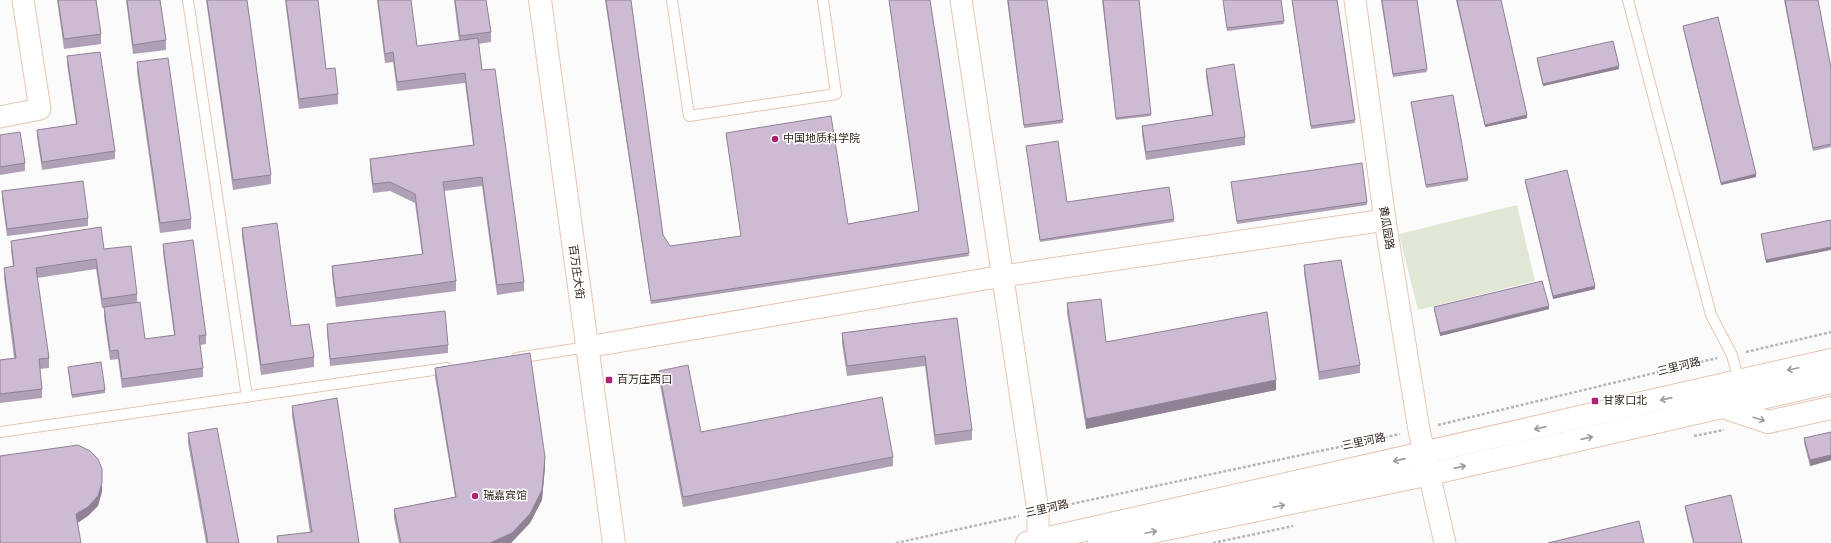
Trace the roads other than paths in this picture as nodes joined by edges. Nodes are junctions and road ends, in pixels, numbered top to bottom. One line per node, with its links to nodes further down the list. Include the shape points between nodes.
1 (23, 0): 9 (street, via 40,110)
2 (188, 0): 18 (lane)
3 (540, 0): 12 (main road, 百万庄大街)
4 (672, 0): 5 (lane, via 689,116 836,94)
5 (823, 0)
6 (961, 0): 11 (street)
7 (1355, 0): 10 (street, 黄瓜园路)
8 (1628, 0): 16 (lane, via 1711,315 1732,355)
9 (0, 117)
10 (1385, 220): 11 (street); 22 (street, 黄瓜园路, via 1419,430)
11 (1003, 276): 12 (street); 23 (street, via 1038,511)
12 (587, 347): 13 (lane); 24 (main road, 百万庄大街)
13 (508, 359)
14 (1831, 360): 16 (main road, one-way to 16)
15 (460, 366): 18 (lane)
16 (1739, 381): 22 (main road, one-way to 22)
17 (1831, 382): 19 (main road)
18 (247, 397): 21 (lane)
19 (1721, 407): 20 (main road, one-way to 20, via 1768,422); 22 (main road, one-way to 19)
20 (1831, 408)
21 (0, 432)
22 (1427, 464): 23 (main road, one-way to 23); 25 (main road, one-way to 22); 26 (street, 黄瓜园路)
23 (1034, 542)
24 (614, 543)
25 (1099, 543)
26 (1445, 543)

